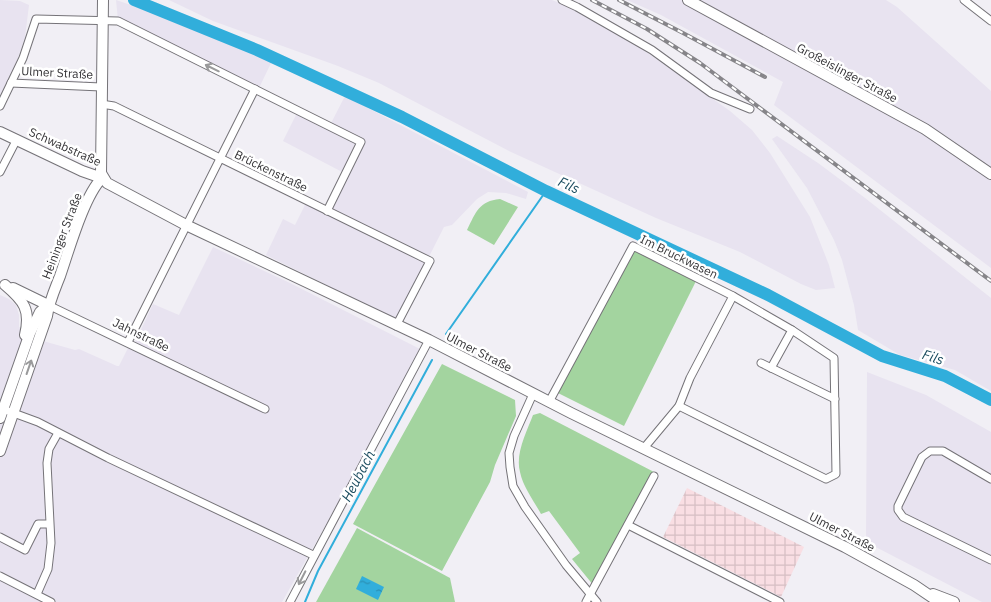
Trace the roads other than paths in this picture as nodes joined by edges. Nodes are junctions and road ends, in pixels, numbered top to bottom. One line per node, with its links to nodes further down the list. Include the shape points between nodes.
1 (562, 0): 12 (street, via 652,50 711,93)
2 (688, 0): 17 (main road, Großeislinger Straße, via 925,129)
3 (964, 0): 6 (street)
4 (103, 3): 5 (main road, Ulmer Straße)
5 (102, 21): 7 (street, via 36,19); 8 (main road, Ulmer Straße); 9 (street, one-way to 5, via 118,21)
6 (991, 21)
7 (11, 83): 8 (street, Ulmer Straße); 11 (street)
8 (101, 87): 10 (main road, Ulmer Straße)
9 (255, 89): 15 (street); 19 (street, via 361,142)
10 (101, 104): 15 (street, Brückenstraße, via 114,106); 18 (main road, Ulmer Straße)
11 (0, 106)
12 (750, 109)
13 (0, 132): 14 (main road, Schwabstraße)
14 (17, 139): 16 (street, Schwabstraße); 18 (main road, Schwabstraße)
15 (220, 158): 19 (street, Brückenstraße); 20 (street)
16 (0, 172)
17 (991, 174)
18 (102, 178): 20 (main road, Ulmer Straße); 23 (main road, Heininger Straße, via 86,205)
19 (327, 211): 24 (street, Brückenstraße, via 430,261)
20 (186, 225): 24 (main road, Ulmer Straße); 27 (street)
21 (2, 284): 23 (main road, Jahnstraße); 28 (main road, Jahnstraße, via 26,308 28,318)
22 (732, 296): 25 (street, Im Bruckwasen); 33 (street, Im Bruckwasen, via 632,246); 34 (street)
23 (48, 305): 27 (street, Jahnstraße); 28 (main road, Heininger Straße, via 40,312); 36 (main road, Heininger Straße, one-way to 23, via 47,316)
24 (396, 326): 26 (main road, Ulmer Straße)
25 (792, 330): 30 (street); 32 (street, Im Bruckwasen, via 834,358)
26 (429, 340): 31 (main road, Ulmer Straße); 45 (street)
27 (128, 342): 35 (street, Jahnstraße)
28 (24, 347): 36 (main road, Heininger Straße)
29 (761, 363): 30 (street)
30 (771, 368): 32 (street)
31 (533, 394): 33 (main road, Ulmer Straße); 50 (street, via 510,453 513,486)
32 (835, 399): 34 (street, Im Bruckwasen, via 836,474 826,479)
33 (549, 402): 38 (main road, Ulmer Straße)
34 (679, 406): 38 (street)
35 (265, 409)
36 (4, 412): 37 (street, via 38,422); 39 (main road, Heininger Straße)
37 (58, 433): 42 (street, via 46,463); 45 (street)
38 (644, 448): 48 (main road, Ulmer Straße, via 852,551)
39 (0, 451)
40 (654, 476): 43 (street)
41 (991, 480): 46 (street, via 942,451 930,451 922,457 898,506 903,517)
42 (49, 524): 44 (street, via 38,524 25,550); 49 (street, via 48,569)
43 (628, 525): 50 (street); 54 (street)
44 (0, 537)
45 (313, 555): 52 (street, one-way to 52)
46 (991, 560)
47 (0, 576): 49 (street)
48 (925, 592): 55 (main road, Ulmer Straße); 56 (main road, Ulmer Straße)
49 (36, 594): 51 (street)
50 (588, 599): 53 (street)
51 (51, 602)
52 (290, 602)
53 (597, 602)
54 (779, 602)
55 (939, 602)
56 (954, 602)

